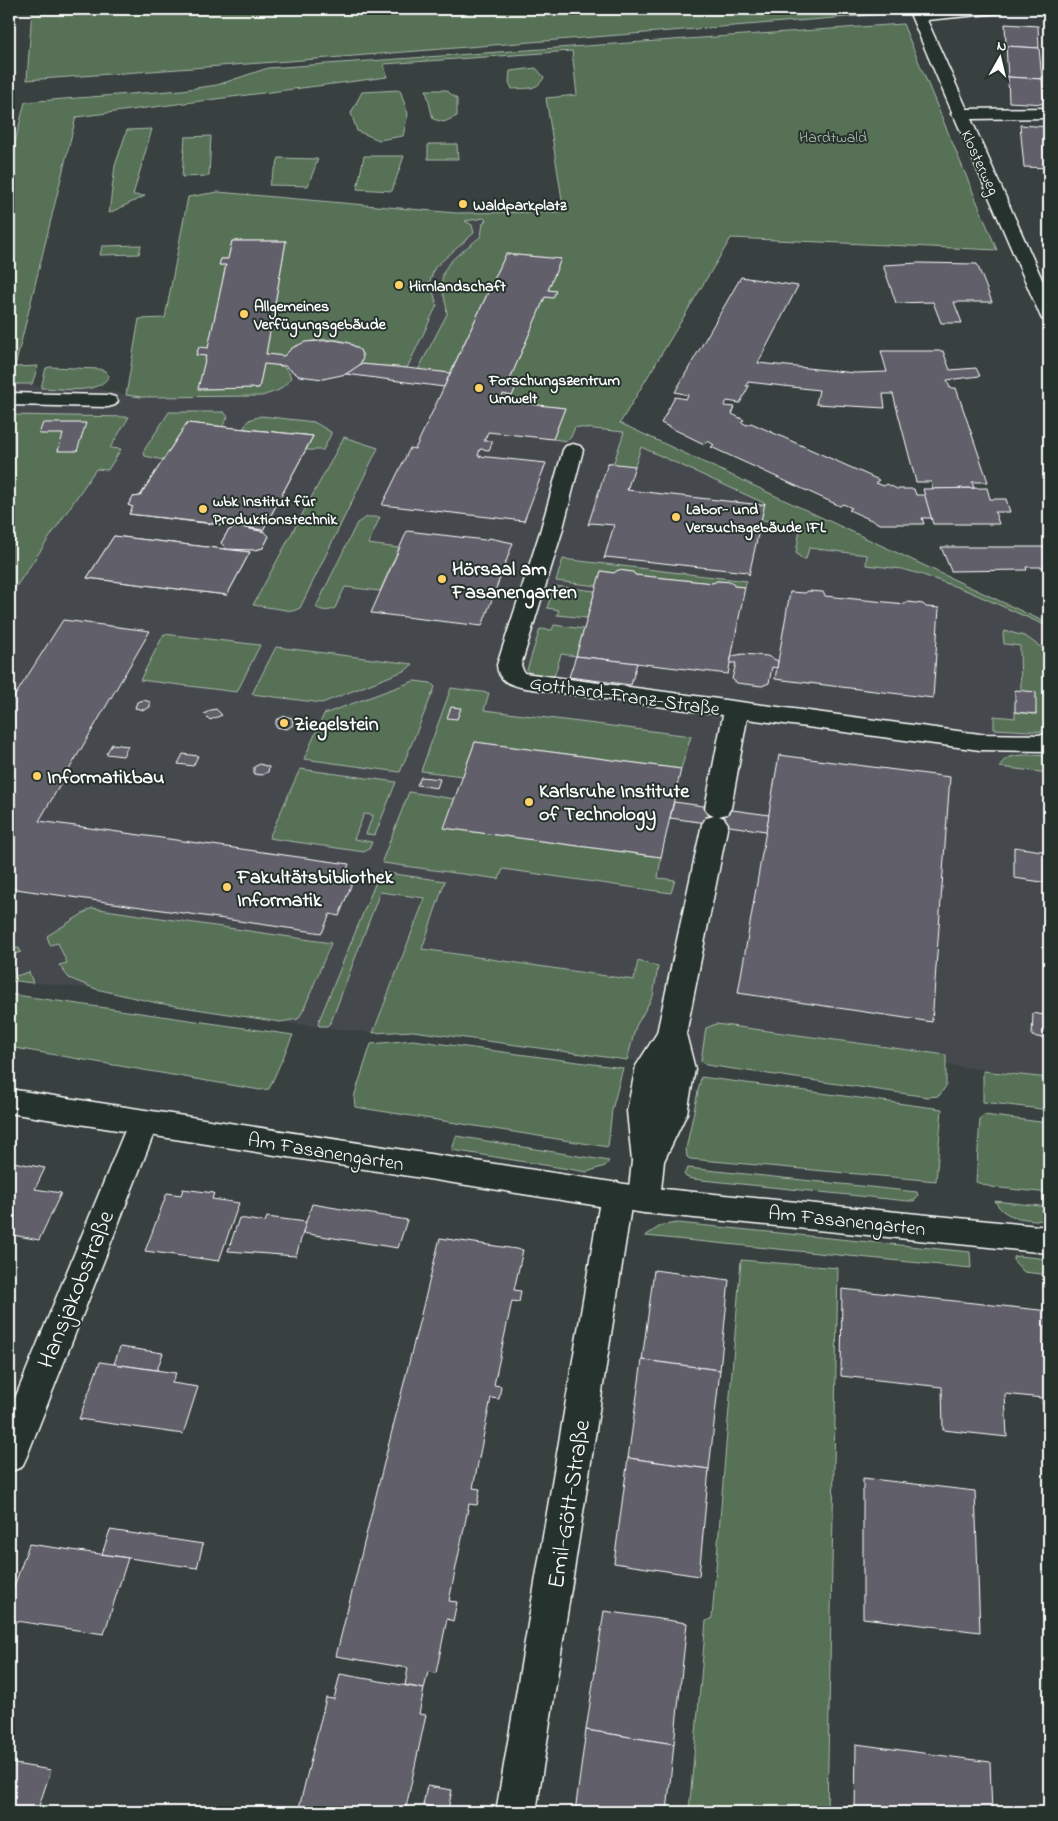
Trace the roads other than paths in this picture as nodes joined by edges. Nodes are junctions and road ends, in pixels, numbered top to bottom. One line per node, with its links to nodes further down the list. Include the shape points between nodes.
1 (999, 9): 2 (street)
2 (917, 12): 4 (street, Klosterweg)
3 (1049, 113): 4 (street)
4 (959, 114): 5 (street, Klosterweg)
5 (1048, 310)
6 (9, 400): 7 (street)
7 (108, 401)
8 (573, 450): 9 (street, Gotthard-Franz-Straße, via 551,532 514,646 509,672 512,677)
9 (736, 711): 10 (street, Gotthard-Franz-Straße, via 980,742); 13 (street, Gotthard-Franz-Straße, via 671,1034 651,1066 642,1111 648,1161)
10 (1049, 743)
11 (9, 1101): 12 (street, Am Fasanengarten)
12 (143, 1122): 13 (street, Am Fasanengarten); 15 (street, Hansjakobstraße)
13 (630, 1198): 14 (street, Am Fasanengarten); 16 (street, Emil-Gött-Straße, via 612,1235)
14 (1049, 1240)
15 (9, 1456)
16 (516, 1812)

